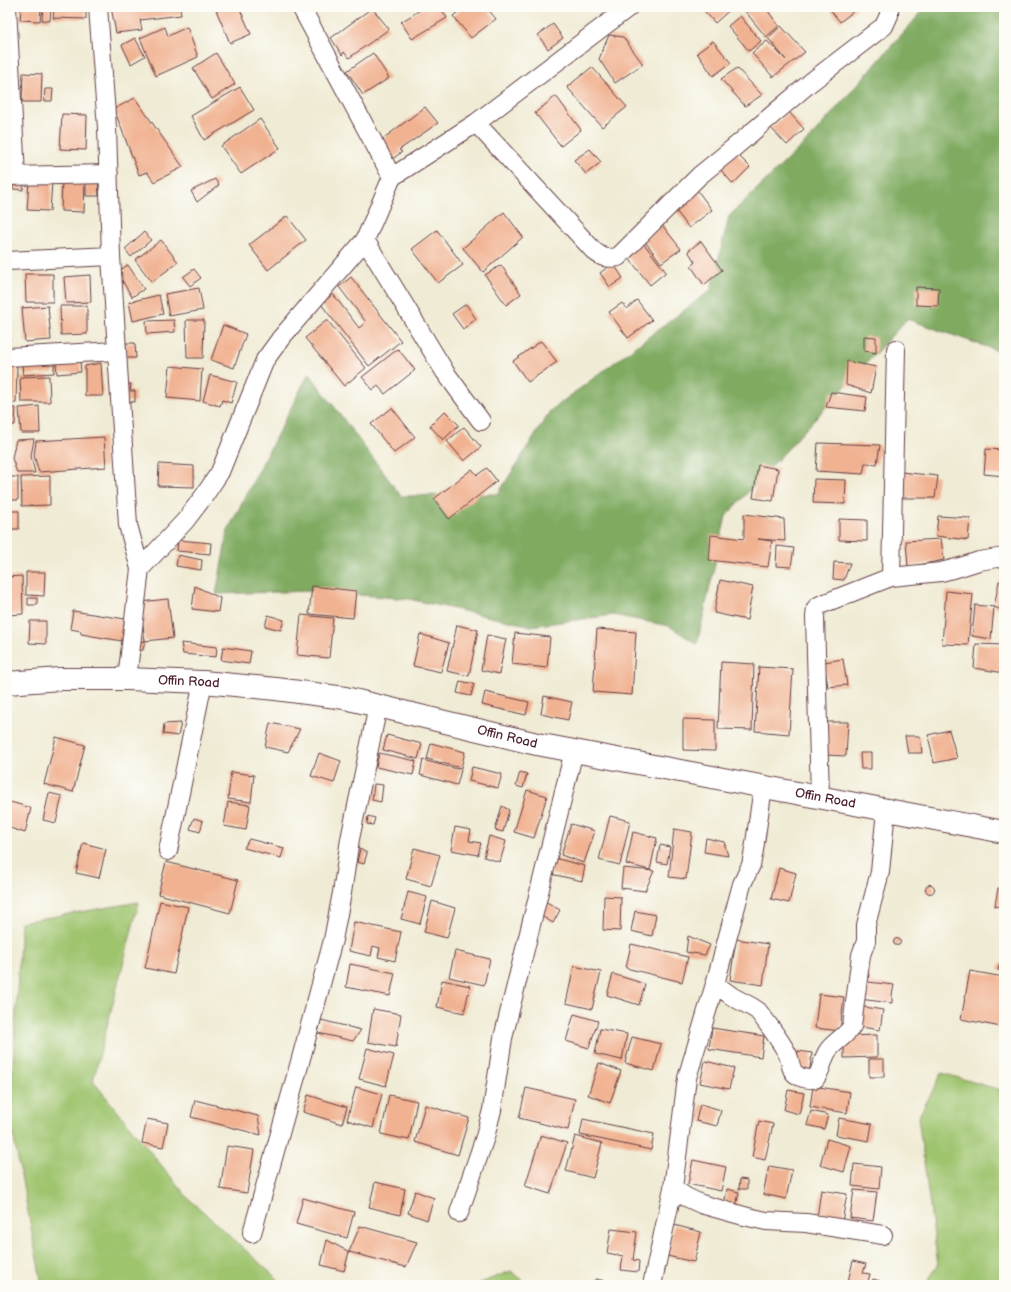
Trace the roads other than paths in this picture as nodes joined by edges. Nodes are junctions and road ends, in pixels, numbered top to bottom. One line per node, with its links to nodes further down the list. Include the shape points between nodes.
1 (7, 7): 8 (street)
2 (98, 7): 7 (street)
3 (301, 7): 9 (street)
4 (629, 7): 6 (street)
5 (889, 7): 6 (street, via 890,15 884,26 811,82 699,176 618,257 602,257 594,251)
6 (476, 123): 9 (street)
7 (109, 174): 8 (street); 11 (street)
8 (11, 176)
9 (392, 177): 10 (street)
10 (365, 240): 16 (street, via 445,372); 18 (street, via 280,338 265,360 220,472 185,521)
11 (111, 256): 12 (street); 14 (street)
12 (7, 261)
13 (896, 348): 19 (street)
14 (116, 351): 15 (street); 18 (street, via 128,525)
15 (7, 357)
16 (481, 421)
17 (1004, 557): 19 (street, via 941,572)
18 (140, 569): 20 (street)
19 (891, 578): 26 (street, via 816,608)
20 (127, 679): 21 (street, Offin Road); 22 (street, Offin Road, via 60,679)
21 (203, 682): 23 (street, Offin Road, via 345,698); 29 (street)
22 (7, 683)
23 (378, 706): 24 (street, Offin Road); 33 (street, via 350,839 333,940)
24 (574, 751): 25 (street, Offin Road); 32 (street, via 503,1038 492,1110)
25 (763, 787): 26 (street, Offin Road); 30 (street, via 754,850 742,884)
26 (820, 798): 27 (street, Offin Road)
27 (886, 810): 28 (street, Offin Road); 30 (street, via 880,872 866,925 866,941 861,955 852,1026 829,1048 818,1075 808,1079 796,1075 784,1048 758,1011)
28 (1004, 832)
29 (168, 851)
30 (715, 984): 31 (street, via 687,1078)
31 (673, 1188): 34 (street, via 701,1204 773,1222); 35 (street)
32 (459, 1213)
33 (252, 1233)
34 (883, 1235)
35 (652, 1285)

